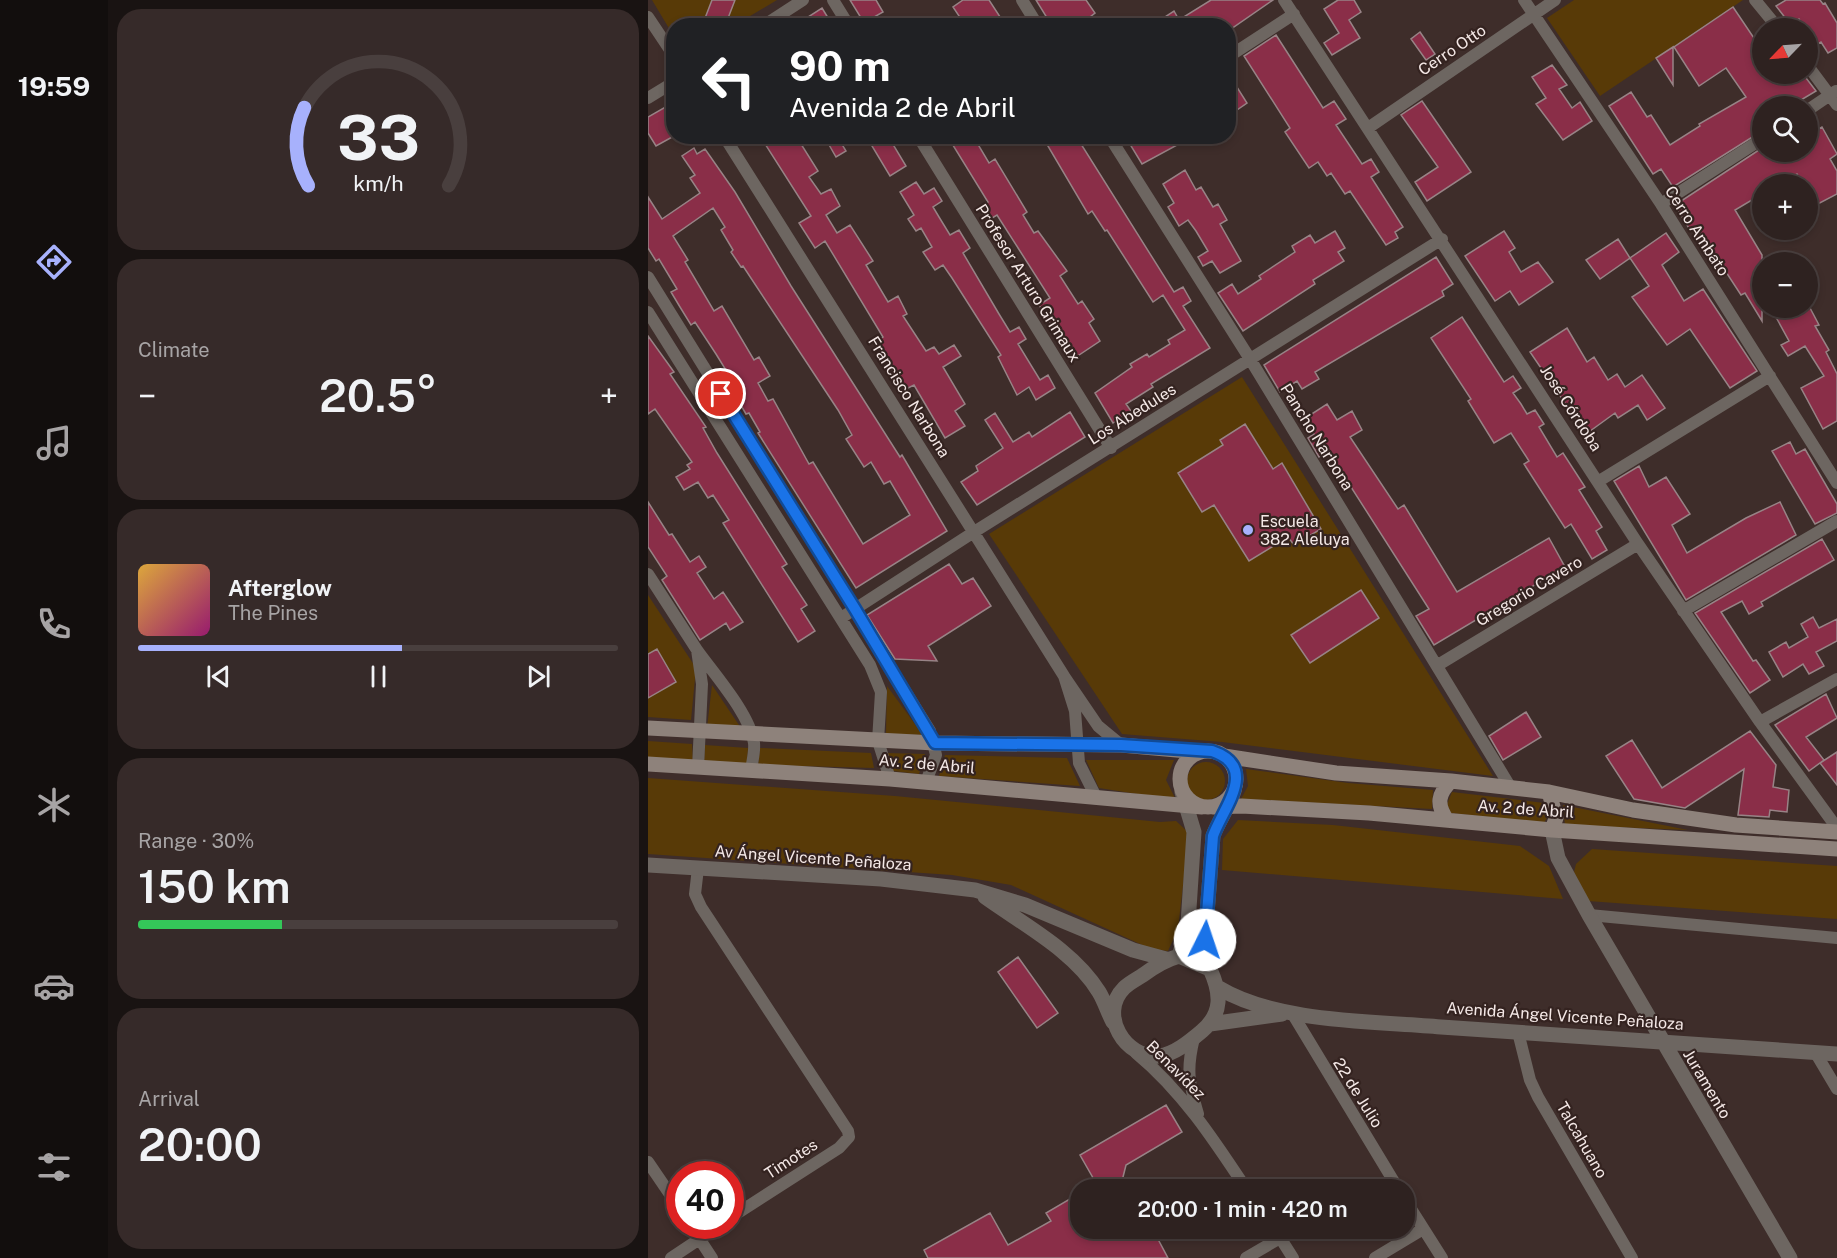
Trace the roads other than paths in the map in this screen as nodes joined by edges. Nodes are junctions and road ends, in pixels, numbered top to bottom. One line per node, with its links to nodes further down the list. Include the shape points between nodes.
1 (803, 0): 11 (street)
2 (833, 0): 12 (street)
3 (1022, 0): 13 (street)
4 (1284, 0): 8 (street, José Córdoba)
5 (1524, 0): 9 (street, Cerro Ambato)
6 (1555, 0): 9 (street, Cerro Otto)
7 (1755, 0): 14 (street)
8 (1294, 14): 16 (street); 22 (street, José Córdoba)
9 (1534, 15): 22 (street, Cerro Otto); 27 (street, Cerro Ambato)
10 (648, 16): 15 (street)
11 (775, 18)
12 (844, 18)
13 (1033, 18)
14 (1770, 18)
15 (666, 44)
16 (1236, 52)
17 (1818, 77): 19 (street)
18 (666, 87): 20 (street)
19 (1835, 97): 21 (street)
20 (648, 98)
21 (1818, 105)
22 (1368, 128): 28 (street, José Córdoba)
23 (729, 144): 37 (street, Francisco Narbona)
24 (923, 144): 33 (street, Profesor Arturo Grimaux)
25 (1115, 144): 31 (street, Pancho Narbona)
26 (1752, 145): 27 (street)
27 (1661, 204): 32 (street, Cerro Ambato)
28 (1442, 239): 31 (street, Los Abedules); 34 (street, José Córdoba)
29 (648, 277): 40 (street)
30 (648, 312): 42 (street)
31 (1250, 359): 33 (street, Los Abedules); 44 (street, Pancho Narbona)
32 (1770, 376): 34 (street); 35 (street, Cerro Ambato)
33 (1111, 448): 37 (street, Los Abedules)
34 (1599, 481): 38 (street, José Córdoba)
35 (1837, 483)
36 (1837, 521): 41 (street)
37 (974, 532): 40 (street, Los Abedules); 45 (street, Francisco Narbona)
38 (1638, 544): 41 (street, José Córdoba); 44 (street, Gregorio Cavero)
39 (648, 574): 43 (street)
40 (855, 609): 42 (street, Los Abedules); 52 (street)
41 (1683, 611): 47 (street, José Córdoba)
42 (842, 618): 51 (street, via 881,692)
43 (697, 650): 49 (street, via 702,684); 50 (street)
44 (1438, 665): 63 (street, Pancho Narbona)
45 (1064, 676): 53 (street, Francisco Narbona, via 1098,726); 54 (street, Francisco Narbona, via 1075,711)
46 (1837, 679): 47 (street)
47 (1760, 722): 69 (street, José Córdoba)
48 (648, 729): 49 (main road, Av. 2 de Abril)
49 (700, 732): 50 (main road, Av. 2 de Abril); 58 (street)
50 (752, 734): 51 (main road, Av. 2 de Abril); 59 (street)
51 (878, 741): 52 (main road, Av. 2 de Abril); 60 (street)
52 (935, 743): 54 (main road, Av. 2 de Abril); 62 (street, via 936,755)
53 (1121, 745): 54 (main road, Av. 2 de Abril); 55 (main road, Av. 2 de Abril)
54 (1078, 746): 65 (street, Francisco Narbona, via 1079,763)
55 (1199, 752): 56 (main road, via 1212,751); 66 (main road, via 1179,776)
56 (1224, 756): 61 (main road, Av. 2 de Abril, via 1336,773); 67 (main road, via 1235,772)
57 (648, 764): 58 (main road, Av. 2 de Abril)
58 (698, 768): 59 (main road, Av. 2 de Abril)
59 (751, 771): 60 (main road, Av. 2 de Abril)
60 (890, 779): 62 (main road, Av. 2 de Abril)
61 (1451, 781): 63 (main road, Av. 2 de Abril); 68 (main road, via 1438,800)
62 (926, 782): 65 (main road, Av. 2 de Abril)
63 (1511, 788): 64 (main road, Av. 2 de Abril)
64 (1549, 792): 70 (main road, via 1556,818); 71 (main road, Av. 2 de Abril, via 1633,810 1736,825)
65 (1096, 797): 66 (main road, Av. 2 de Abril)
66 (1184, 799): 67 (main road, via 1207,807); 78 (street, via 1194,832 1188,924)
67 (1232, 799): 68 (main road, Av. 2 de Abril); 79 (street, via 1213,836 1205,940)
68 (1447, 820): 70 (main road, Av. 2 de Abril)
69 (1837, 828)
70 (1552, 830): 72 (main road, Av. 2 de Abril); 76 (street, Juramento, via 1558,858)
71 (1837, 832)
72 (1837, 849)
73 (648, 865): 74 (street, Av Ángel Vicente Peñaloza)
74 (698, 868): 75 (street, Av Ángel Vicente Peñaloza, via 881,879); 96 (street, Timotes, via 695,894 701,907 849,1137 839,1148)
75 (975, 890): 78 (street, via 1025,905 1133,950); 83 (street, via 1082,970 1099,993)
76 (1589, 915): 77 (street); 86 (street, Juramento)
77 (1837, 938)
78 (1173, 958): 79 (street); 83 (street, via 1123,989 1114,1009)
79 (1210, 969): 80 (street)
80 (1219, 988): 81 (street, Avenida Ángel Vicente Peñaloza, via 1247,1002); 82 (street, via 1218,1010)
81 (1292, 1013): 82 (street, Avenida Ángel Vicente Peñaloza); 84 (street, Avenida Ángel Vicente Peñaloza); 94 (street, 22 de Julio)
82 (1210, 1024): 85 (street)
83 (1117, 1032): 87 (street)
84 (1518, 1032): 86 (street, Avenida Ángel Vicente Peñaloza); 109 (street, Talcahuano, via 1538,1097)
85 (1194, 1038): 87 (street, via 1158,1056); 91 (street, Benavídez, via 1188,1082)
86 (1660, 1040): 88 (street, Avenida Ángel Vicente Peñaloza); 110 (street, Juramento)
87 (1128, 1046): 91 (street, Benavídez, via 1156,1069)
88 (1815, 1052): 89 (street, Avenida Ángel Vicente Peñaloza); 90 (street)
89 (1837, 1054)
90 (1837, 1089)
91 (1199, 1118): 93 (street, Benavídez)
92 (648, 1162): 95 (street)
93 (1240, 1179)
94 (1392, 1179)
95 (666, 1188)
96 (744, 1209)
97 (1415, 1215): 98 (street)
98 (1423, 1228): 107 (street); 108 (street)
99 (698, 1239): 103 (street)
100 (700, 1239): 104 (street)
101 (1270, 1239): 105 (street)
102 (1281, 1239): 106 (street)
103 (671, 1258)
104 (711, 1258)
105 (1246, 1258)
106 (1293, 1258)
107 (1375, 1258)
108 (1442, 1258)
109 (1632, 1258)
110 (1790, 1258)

